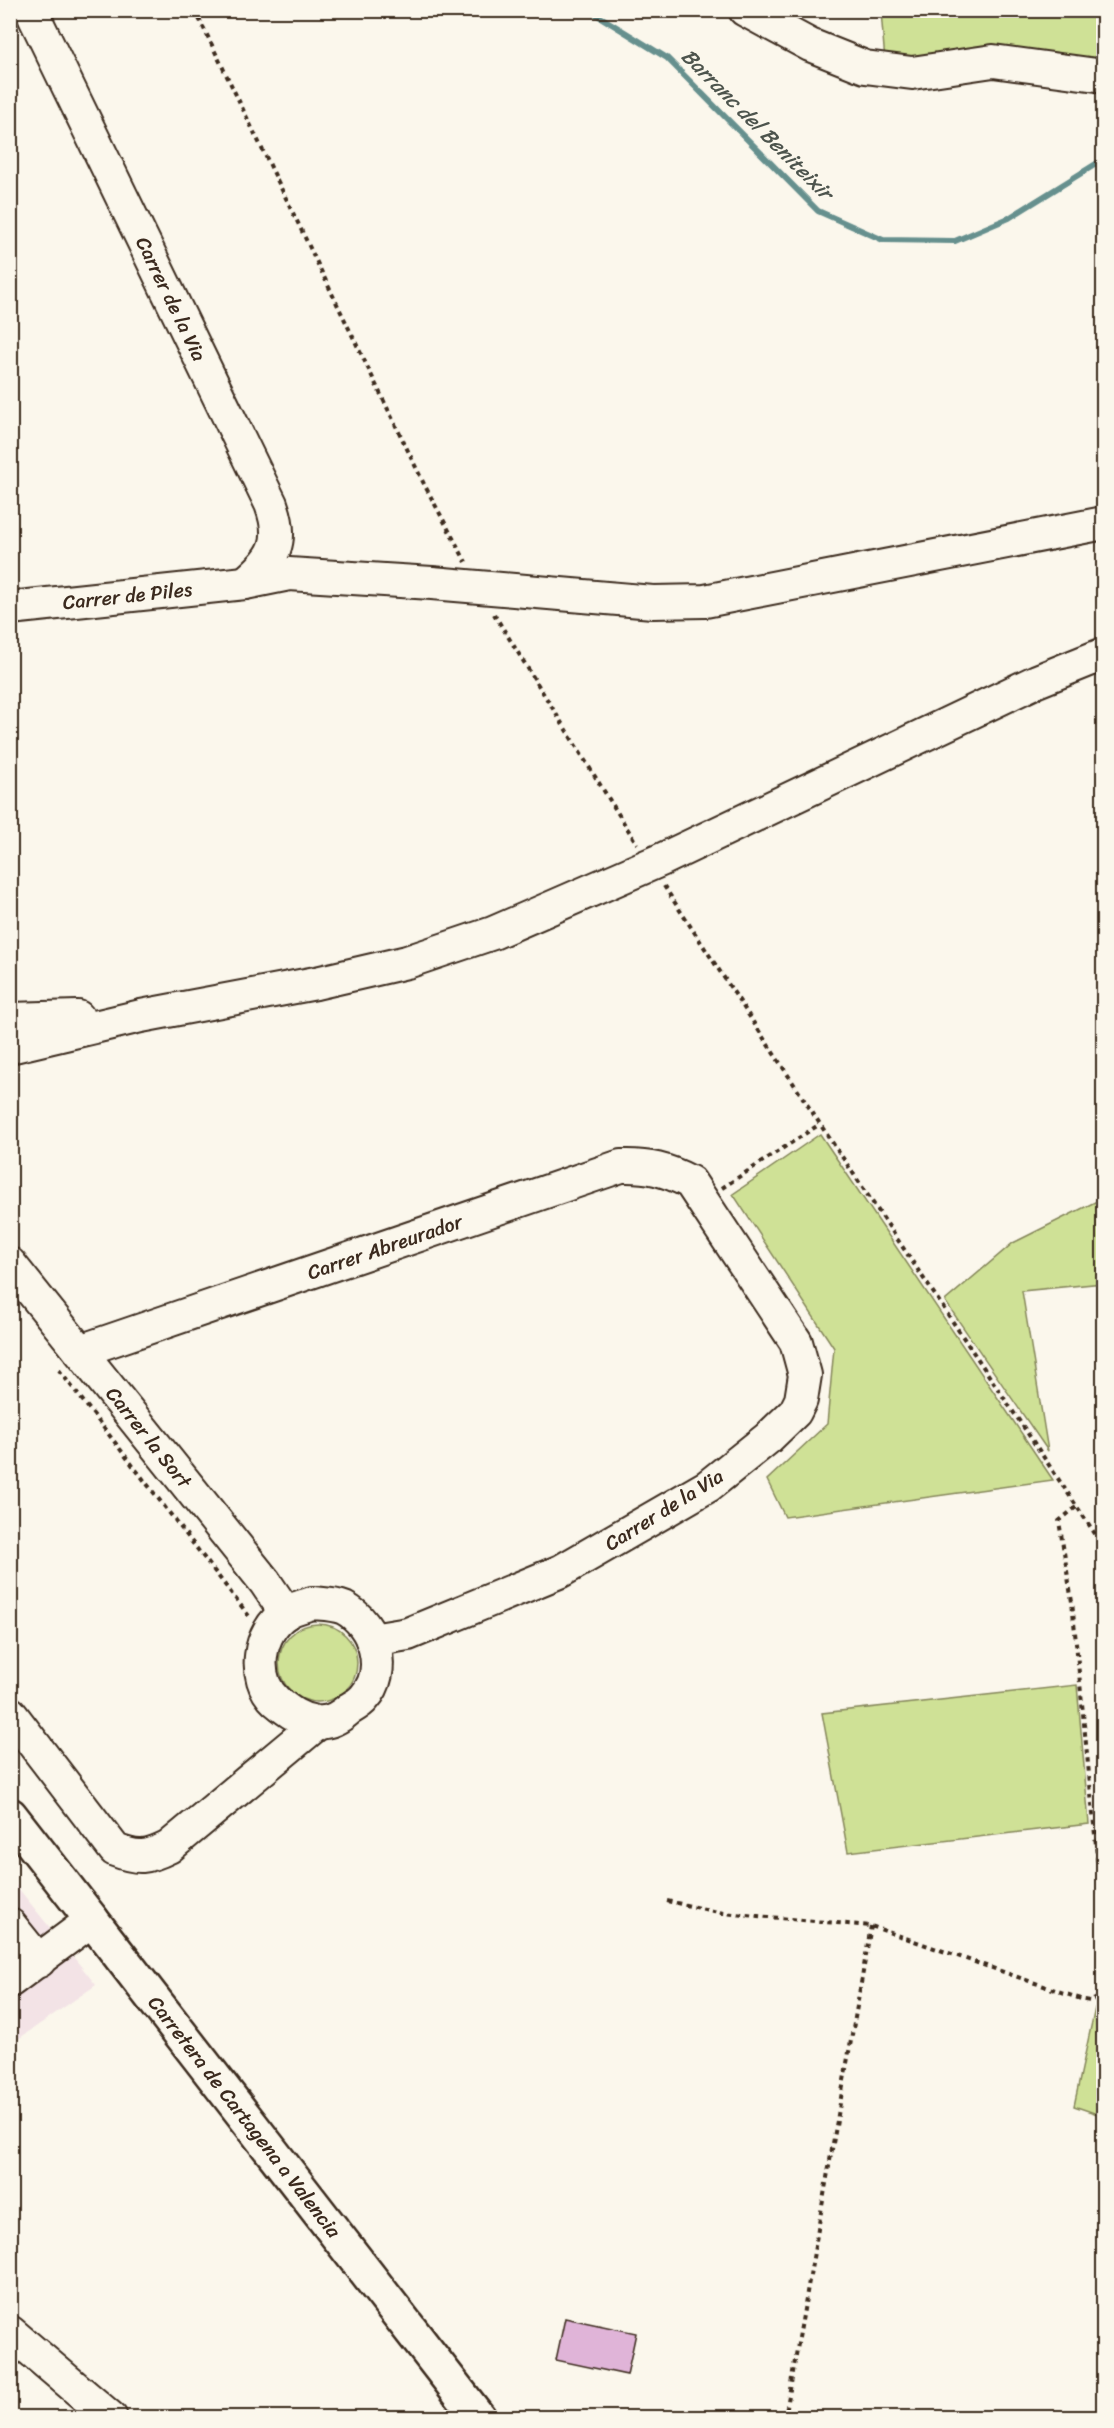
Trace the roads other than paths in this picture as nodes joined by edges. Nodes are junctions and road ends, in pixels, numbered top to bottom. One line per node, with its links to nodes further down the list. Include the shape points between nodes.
1 (32, 10): 5 (street, Carrer de la Via, via 271,504 278,523 278,538 272,555)
2 (745, 10): 3 (street, via 810,45 865,67 912,73 993,61)
3 (1104, 76)
4 (1104, 523): 5 (street, Carrer de Piles, via 705,601 653,603 289,574)
5 (245, 583): 6 (street, Carrer de Piles)
6 (10, 608)
7 (1104, 654): 8 (street, via 1037,681 663,859 493,933 407,962)
8 (141, 1016): 9 (street); 10 (street)
9 (10, 1019)
10 (10, 1047)
11 (696, 1192): 13 (street, Carrer Abreurador, via 670,1172 644,1165 621,1167); 15 (street, Carrer de la Via, via 796,1342 805,1375 795,1412 708,1486 571,1566 408,1634)
12 (10, 1264): 13 (street, Carrer la Sort)
13 (69, 1360): 14 (street, Carrer la Sort, via 266,1582)
14 (286, 1613): 15 (street, via 312,1603 332,1605 360,1621); 17 (street, via 268,1632 260,1656 261,1671 274,1699 297,1717)
15 (372, 1640): 17 (street, via 376,1672 365,1697 342,1715)
16 (10, 1713): 17 (street, via 115,1850 130,1856 150,1856 169,1847)
17 (318, 1723)
18 (10, 1815): 19 (main road, Carretera de Cartagena a Valencia)
19 (92, 1920): 21 (street); 25 (main road, Carretera de Cartagena a Valencia)
20 (10, 1924): 21 (street)
21 (39, 1961): 22 (street)
22 (10, 1982)
23 (10, 2332): 24 (street)
24 (111, 2418)
25 (479, 2418)

